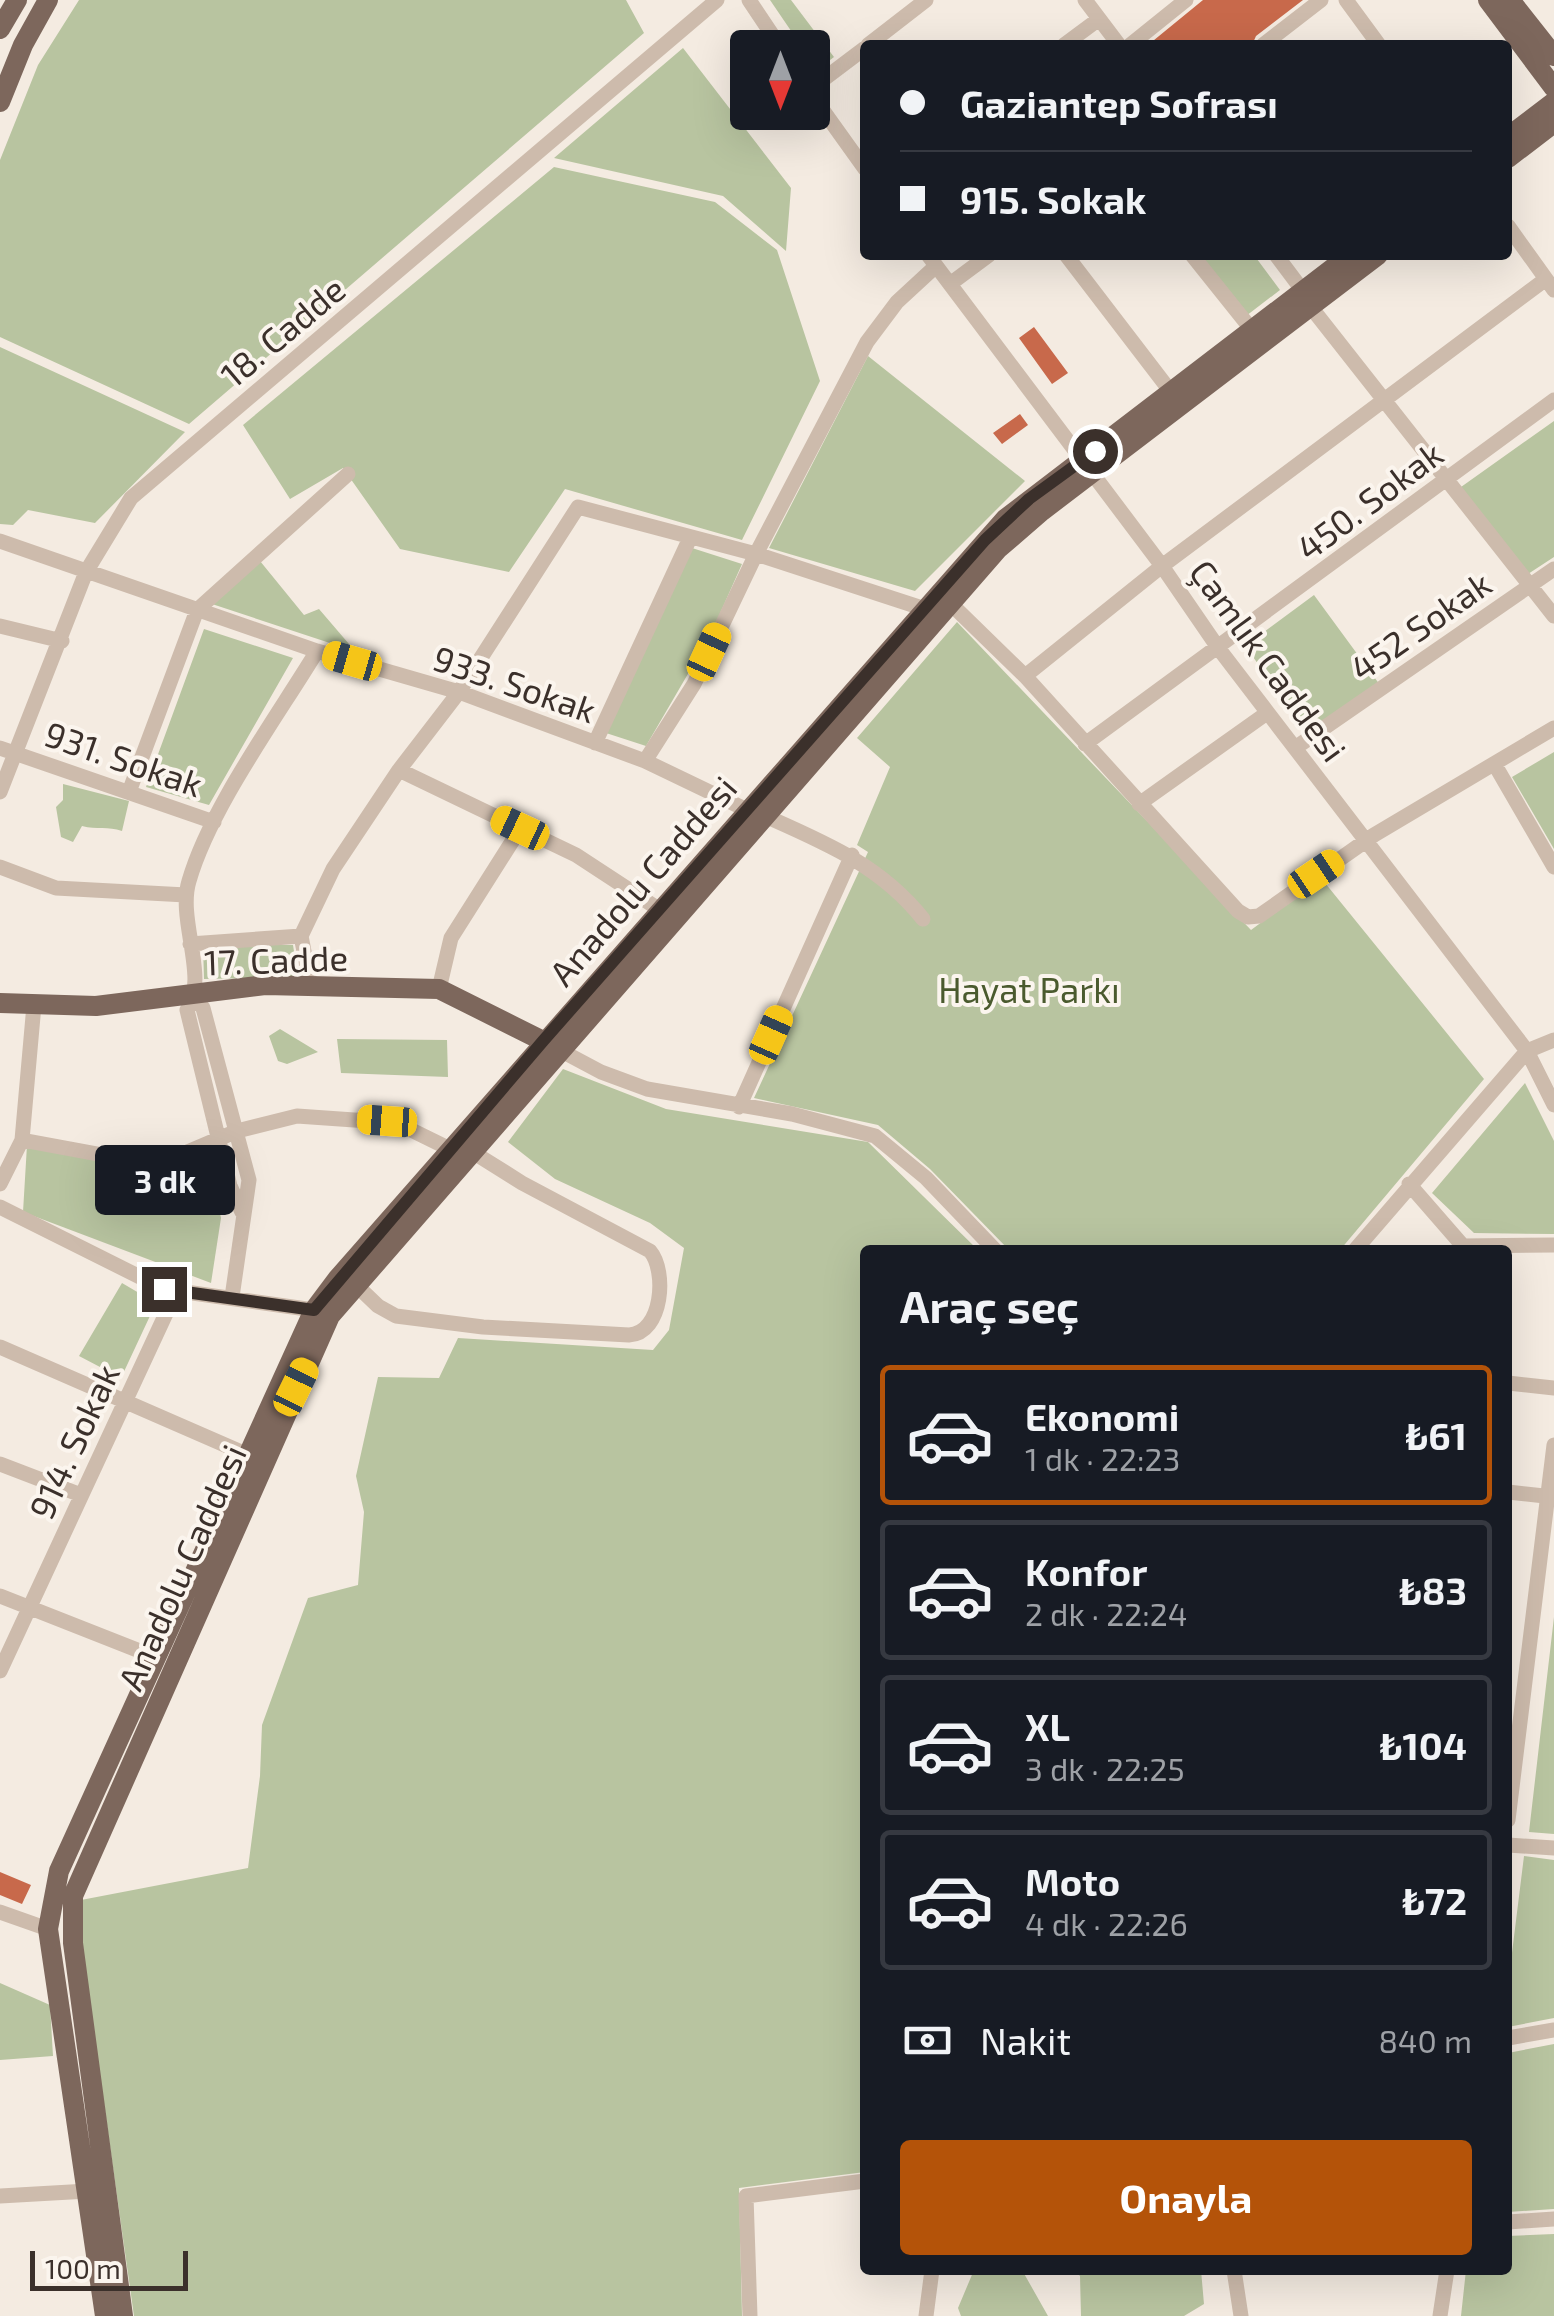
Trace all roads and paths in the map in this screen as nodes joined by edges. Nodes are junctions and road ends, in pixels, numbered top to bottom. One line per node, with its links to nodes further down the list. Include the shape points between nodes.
1 (17, 0): 13 (main road)
2 (48, 0): 25 (main road)
3 (718, 0): 55 (street, 18. Cadde, via 131,498)
4 (749, 0): 14 (street)
5 (926, 0): 15 (street)
6 (1085, 0): 12 (street)
7 (1186, 0): 18 (street)
8 (1321, 0): 19 (street)
9 (1346, 0): 20 (street)
10 (1488, 0): 24 (main road)
11 (1510, 0): 22 (main road)
12 (1099, 19): 16 (street); 17 (street)
13 (0, 29)
14 (769, 30)
15 (875, 40)
16 (1071, 40)
17 (1115, 40)
18 (1136, 40)
19 (1269, 40)
20 (1375, 40)
21 (860, 52): 23 (street)
22 (1554, 56)
23 (830, 76)
24 (1554, 88)
25 (0, 102)
26 (1554, 102): 29 (main road)
27 (830, 117): 31 (street)
28 (1554, 123): 30 (main road)
29 (1512, 134)
30 (1512, 155)
31 (860, 162)
32 (1512, 232): 41 (street)
33 (932, 260): 40 (street, Çamlık Caddesi); 52 (street, via 866,342)
34 (982, 260): 40 (street)
35 (1070, 260): 44 (street)
36 (1196, 260): 43 (street)
37 (1280, 260): 42 (street)
38 (1345, 260): 42 (main road, Anadolu Caddesi)
39 (1370, 260): 42 (main road, Anadolu Caddesi)
40 (950, 284): 47 (street, Çamlık Caddesi)
41 (1550, 284): 45 (street)
42 (1307, 298): 43 (main road, Anadolu Caddesi); 45 (street); 47 (main road, Anadolu Caddesi)
43 (1252, 330): 44 (main road, Anadolu Caddesi)
44 (1172, 392): 47 (main road, Anadolu Caddesi)
45 (1382, 399): 49 (street); 53 (street)
46 (1554, 400): 49 (street, 450. Sokak)
47 (1086, 468): 53 (street, Çamlık Caddesi); 57 (main road, Anadolu Caddesi); 58 (main road, Anadolu Caddesi, via 1004,519)
48 (348, 474): 59 (street)
49 (1449, 478): 56 (street); 63 (street, 450. Sokak)
50 (690, 538): 52 (street); 66 (street, via 578,507); 69 (street)
51 (0, 541): 55 (street, 933. Sokak)
52 (756, 554): 58 (street); 73 (street, via 694,684)
53 (1162, 566): 63 (street, Çamlık Caddesi); 65 (street)
54 (1554, 569): 56 (street, 452 Sokak)
55 (86, 572): 59 (street, 933. Sokak); 62 (street, 18. Cadde)
56 (1530, 584): 60 (street); 71 (street, 452 Sokak)
57 (951, 604): 65 (street); 79 (main road, Anadolu Caddesi)
58 (925, 609): 79 (main road, Anadolu Caddesi)
59 (196, 610): 64 (street, 933. Sokak); 77 (street)
60 (1554, 616)
61 (0, 626): 62 (street)
62 (62, 641): 72 (street, 18. Cadde)
63 (1219, 649): 67 (street, Çamlık Caddesi); 70 (street, 450. Sokak)
64 (317, 651): 66 (street, 933. Sokak); 80 (street)
65 (1025, 676): 70 (street)
66 (460, 692): 69 (street, 933. Sokak); 75 (street)
67 (1267, 713): 71 (street, Çamlık Caddesi); 78 (street)
68 (1554, 728): 74 (street)
69 (596, 743): 73 (street, 933. Sokak)
70 (1086, 744): 78 (street)
71 (1295, 748): 82 (street, Çamlık Caddesi)
72 (7, 750): 76 (street, 18. Cadde); 77 (street, 931. Sokak)
73 (645, 762): 79 (street, 933. Sokak)
74 (1495, 764): 82 (street); 85 (street)
75 (399, 770): 81 (street); 89 (street, via 333,869)
76 (0, 792)
77 (129, 792): 80 (street, 931. Sokak)
78 (1140, 804): 82 (street, via 1248,917 1260,916)
79 (756, 813): 83 (street, 933. Sokak); 87 (main road, Anadolu Caddesi); 97 (main road, Anadolu Caddesi)
80 (214, 822): 86 (street)
81 (520, 828): 87 (street, via 576,855); 92 (street, via 451,938)
82 (1366, 840): 98 (street, Çamlık Caddesi)
83 (852, 855): 88 (street, 933. Sokak); 100 (street)
84 (0, 866): 86 (street, via 56,888)
85 (1554, 867)
86 (186, 896): 90 (street)
87 (660, 910): 97 (main road, Anadolu Caddesi)
88 (923, 919)
89 (301, 936): 90 (street); 91 (street)
90 (190, 944): 93 (street)
91 (311, 987): 92 (main road, 17. Cadde); 93 (main road, 17. Cadde, via 265,985)
92 (439, 989): 97 (main road, 17. Cadde)
93 (195, 996): 95 (main road, 17. Cadde); 101 (street, via 204,1008); 102 (street, via 188,1010)
94 (0, 1003): 95 (main road, 17. Cadde)
95 (34, 1005): 103 (street)
96 (1554, 1040): 98 (street)
97 (552, 1046): 100 (street, via 647,1089); 104 (main road, Anadolu Caddesi)
98 (1527, 1051): 99 (street, Çamlık Caddesi); 106 (street)
99 (1554, 1105)
100 (739, 1107): 109 (street, via 875,1136)
101 (237, 1131): 102 (street); 104 (street, via 297,1116 387,1121); 108 (street, via 249,1180)
102 (218, 1138): 103 (street, via 150,1165); 108 (street)
103 (22, 1140): 105 (street)
104 (461, 1150): 114 (main road, Anadolu Caddesi); 114 (street, via 650,1251 658,1268 650,1328 610,1334 407,1317 378,1306); 117 (main road, Anadolu Caddesi)
105 (0, 1184)
106 (1410, 1184): 110 (street); 111 (street)
107 (0, 1207): 115 (street)
108 (242, 1212): 116 (street)
109 (990, 1245)
110 (1359, 1245)
111 (1460, 1245)
112 (1554, 1245): 113 (street)
113 (1512, 1246)
114 (355, 1284): 123 (main road, Anadolu Caddesi, via 330,1316)
115 (176, 1292): 116 (street); 121 (street, 914. Sokak)
116 (232, 1298): 117 (street)
117 (314, 1310): 123 (main road, Anadolu Caddesi)
118 (0, 1347): 121 (street)
119 (1512, 1384): 120 (street)
120 (1554, 1388)
121 (124, 1403): 123 (street); 126 (street, 914. Sokak)
122 (1554, 1444): 127 (street)
123 (256, 1459): 130 (main road, Anadolu Caddesi); 148 (main road, Anadolu Caddesi, via 73,1896 73,1944)
124 (0, 1464): 126 (street)
125 (1512, 1492): 127 (street)
126 (81, 1495): 129 (street, 914. Sokak)
127 (1551, 1497): 132 (street)
128 (0, 1596): 129 (street)
129 (28, 1608): 130 (street); 131 (street, 914. Sokak)
130 (155, 1657): 136 (main road, Anadolu Caddesi, via 59,1870)
131 (0, 1671)
132 (1512, 1790)
133 (1512, 1845): 134 (street)
134 (1554, 1848)
135 (0, 1912): 136 (street)
136 (48, 1929): 140 (main road, Anadolu Caddesi)
137 (1554, 2030): 138 (street)
138 (1512, 2037)
139 (860, 2182): 149 (street, via 746,2196)
140 (88, 2191): 141 (street); 147 (main road, Anadolu Caddesi)
141 (0, 2196)
142 (1554, 2219): 143 (street)
143 (1512, 2222)
144 (931, 2275): 150 (street)
145 (1235, 2275): 151 (street)
146 (1446, 2275): 152 (street)
147 (104, 2316)
148 (123, 2316)
149 (750, 2316)
150 (926, 2316)
151 (1241, 2316)
152 (1440, 2316)

